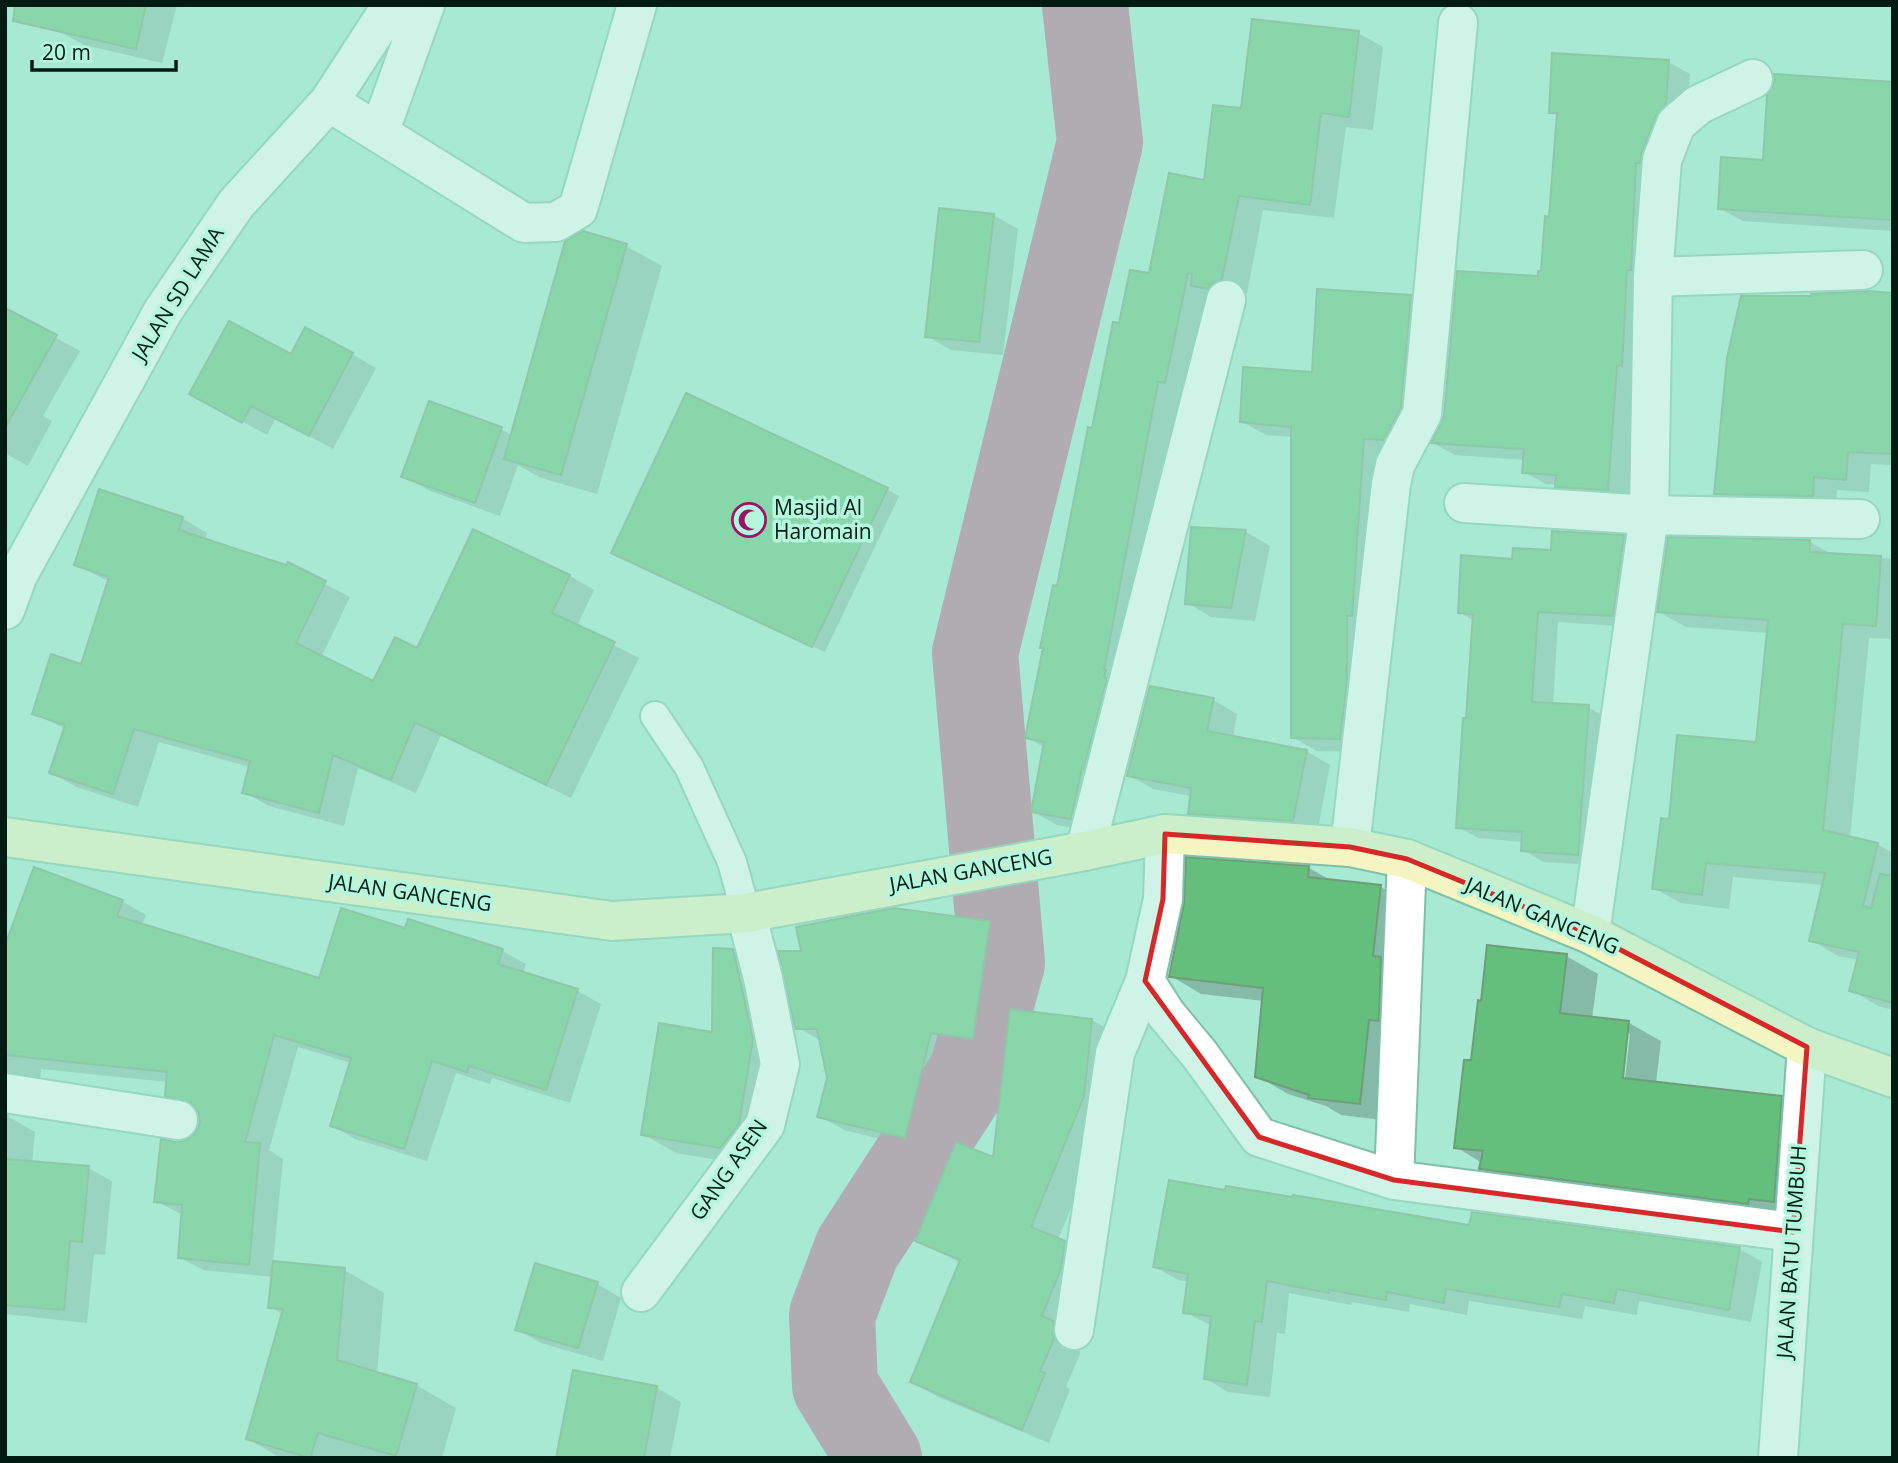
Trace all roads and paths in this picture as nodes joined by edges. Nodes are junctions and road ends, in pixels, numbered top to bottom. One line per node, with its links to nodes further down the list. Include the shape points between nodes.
1 (392, 5): 6 (street, JALAN SD LAMA)
2 (425, 5): 7 (street)
3 (637, 5): 7 (street, via 578,209 556,222 524,223)
4 (1458, 23): 18 (street, via 1422,414 1395,466 1391,484)
5 (1753, 79): 9 (street, via 1698,106 1676,124 1662,160)
6 (329, 102): 7 (street); 14 (street, JALAN SD LAMA, via 236,204 163,311 18,575)
7 (379, 133)
8 (1863, 271): 9 (street)
9 (1653, 277): 12 (street)
10 (1226, 300): 19 (street)
11 (1464, 503): 12 (street)
12 (1649, 515): 13 (street); 22 (street)
13 (1860, 519)
14 (5, 610)
15 (655, 716): 21 (lane, via 689,767 732,862)
16 (1165, 834): 18 (street, JALAN GANCENG); 19 (street, JALAN GANCENG); 23 (street, via 1163,899)
17 (5, 837): 21 (street, JALAN GANCENG, via 612,921)
18 (1350, 847): 20 (street, JALAN GANCENG)
19 (1085, 851): 21 (street, JALAN GANCENG)
20 (1407, 859): 22 (street, JALAN GANCENG); 28 (street)
21 (746, 913): 30 (street, GANG ASEN, via 780,1064 765,1125)
22 (1590, 934): 24 (street, JALAN GANCENG)
23 (1145, 981): 28 (street, via 1259,1137); 31 (street, via 1115,1053)
24 (1807, 1047): 25 (street, JALAN GANCENG); 29 (street, JALAN BATU TUMBUH)
25 (1893, 1078)
26 (5, 1093): 27 (street)
27 (178, 1120)
28 (1394, 1180): 29 (street)
29 (1793, 1232): 32 (street, JALAN BATU TUMBUH)
30 (641, 1292)
31 (1074, 1330)
32 (1778, 1458)

